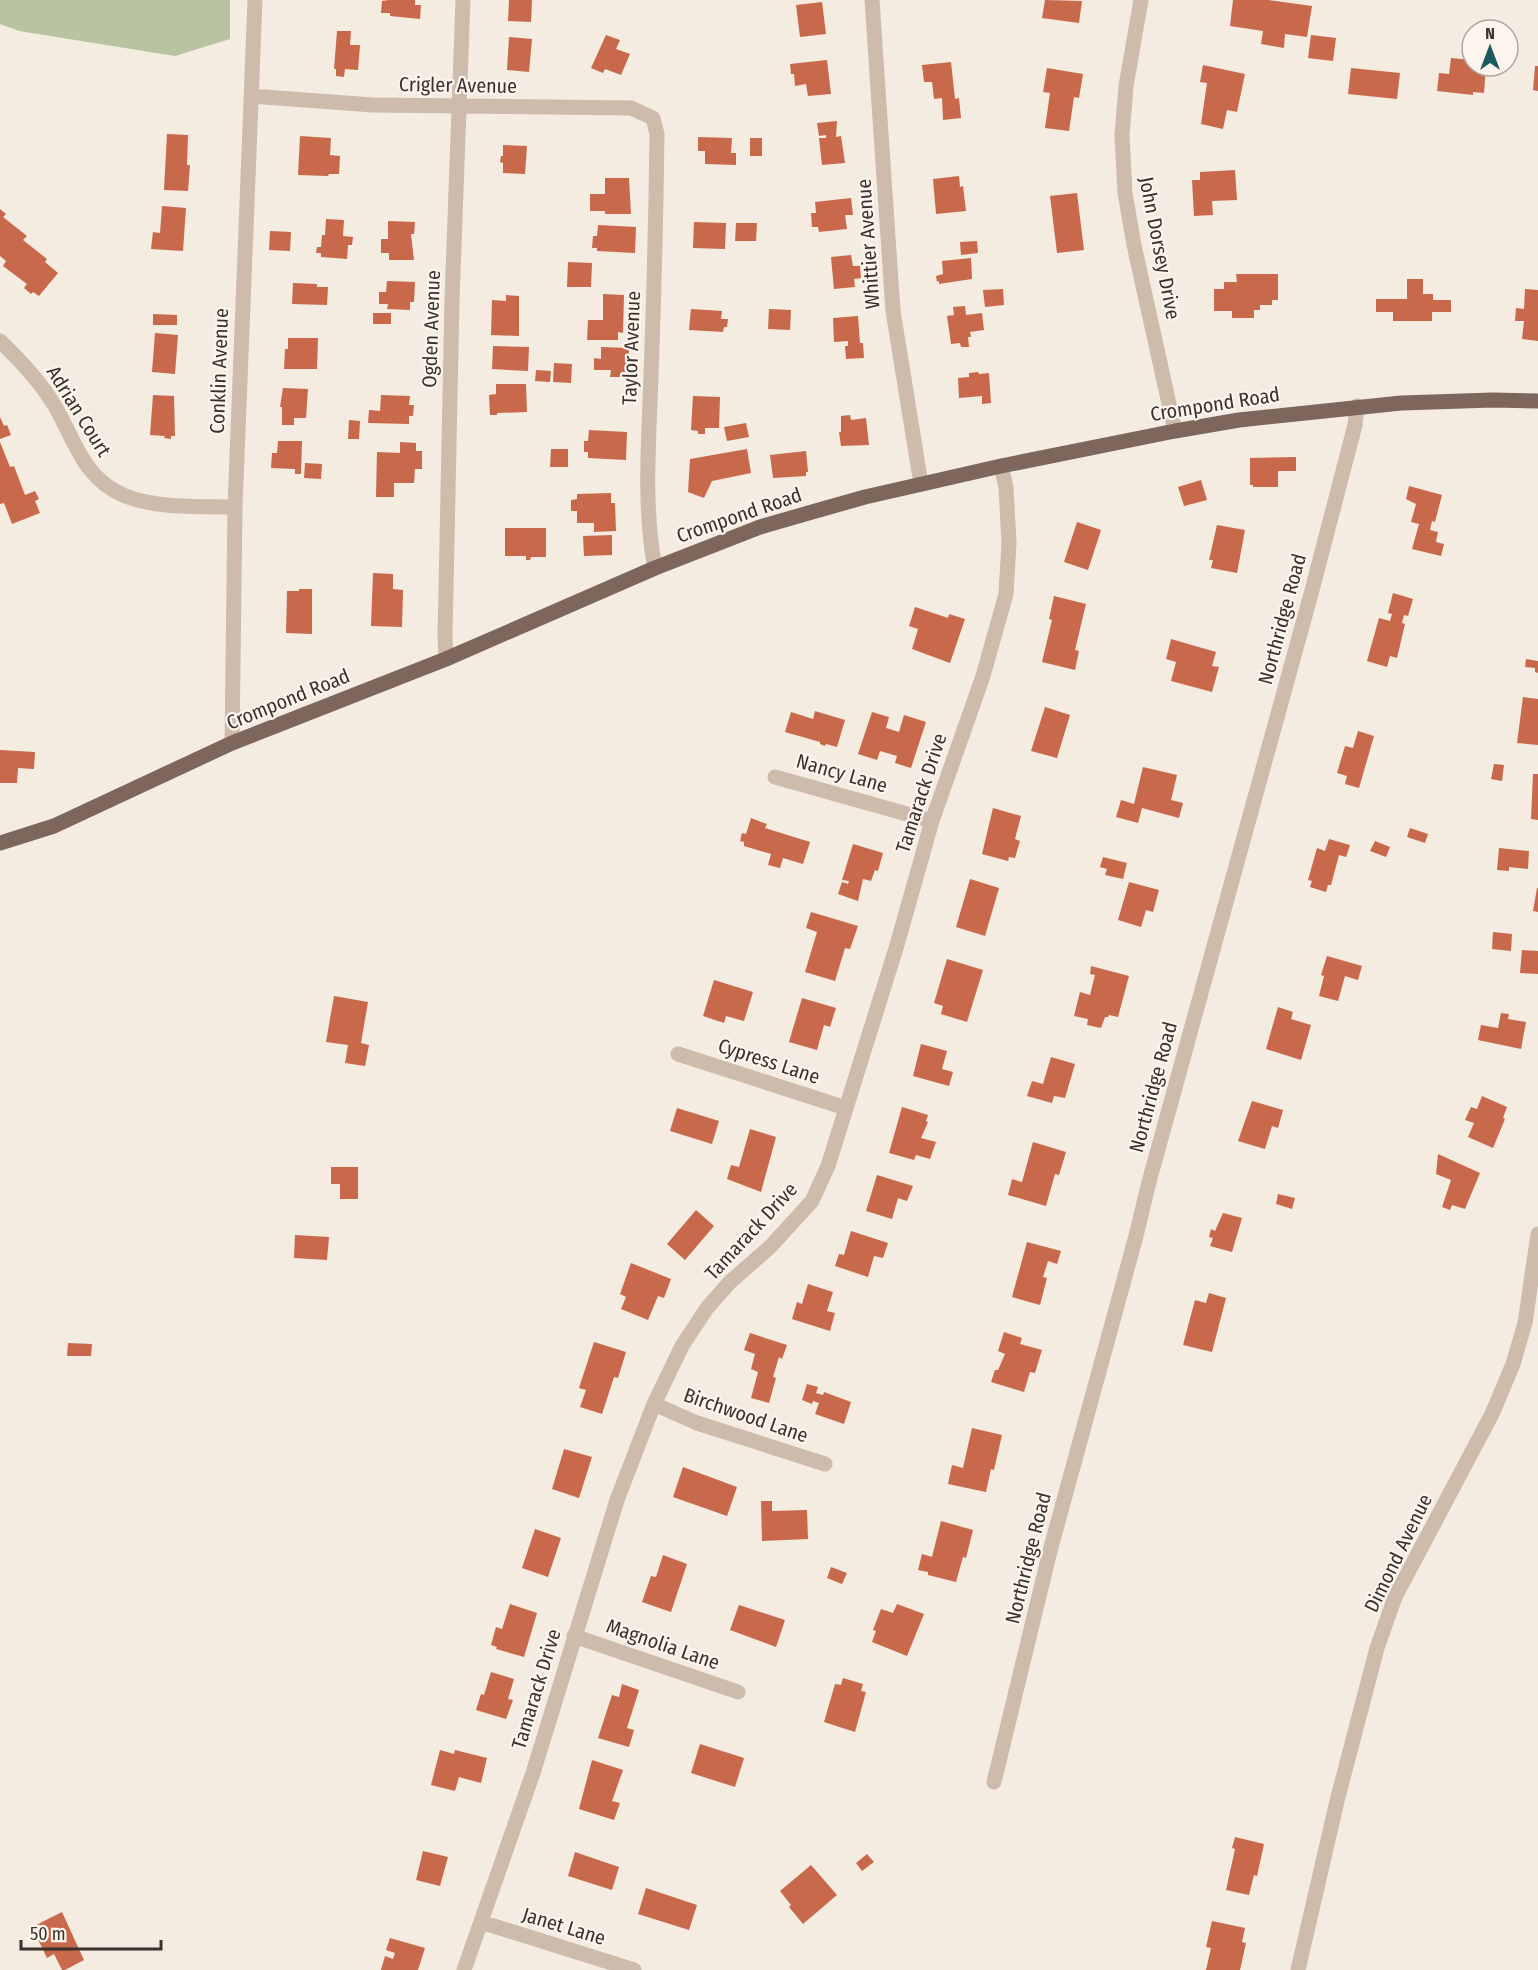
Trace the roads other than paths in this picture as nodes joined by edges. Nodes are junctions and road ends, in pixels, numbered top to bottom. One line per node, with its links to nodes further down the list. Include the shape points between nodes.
1 (255, 0): 5 (street, Conklin Avenue)
2 (463, 0): 6 (street, Ogden Avenue)
3 (872, 0): 13 (street, Whittier Avenue, via 893,311)
4 (1142, 0): 11 (street, John Dorsey Drive, via 1122,135 1125,193)
5 (252, 96): 6 (street, Crigler Avenue, via 373,105); 14 (street, Conklin Avenue)
6 (460, 105): 7 (street, Crigler Avenue, via 631,108 653,118); 16 (street, Ogden Avenue)
7 (656, 128): 15 (street, Taylor Avenue, via 649,458)
8 (0, 341): 14 (street, Adrian Court, via 38,381 56,407 78,453 106,485 149,503)
9 (1538, 401): 10 (main road, Crompond Road)
10 (1357, 406): 11 (main road, Crompond Road); 28 (street, Northridge Road, via 1311,594 1050,1551)
11 (1175, 431): 12 (main road, Crompond Road)
12 (1001, 466): 13 (main road, Crompond Road); 19 (street, Tamarack Drive, via 1009,543 1006,594 983,676)
13 (921, 484): 15 (main road, Crompond Road, via 760,527)
14 (235, 507): 17 (street, Conklin Avenue)
15 (655, 568): 16 (main road, Crompond Road)
16 (446, 659): 17 (main road, Crompond Road)
17 (232, 743): 20 (main road, Crompond Road, via 54,826)
18 (775, 777): 19 (street, Nancy Lane)
19 (932, 820): 22 (street, Tamarack Drive)
20 (0, 843)
21 (678, 1054): 22 (street, Cypress Lane)
22 (846, 1108): 24 (street, Tamarack Drive, via 828,1166 812,1200 707,1308 682,1346)
23 (1538, 1234): 32 (street, Dimond Avenue, via 1525,1323 1513,1364 1492,1414 1395,1597 1377,1648)
24 (654, 1404): 25 (street, Birchwood Lane, via 697,1423); 26 (street, Tamarack Drive, via 617,1500)
25 (825, 1464)
26 (574, 1636): 27 (street, Magnolia Lane); 29 (street, Tamarack Drive, via 533,1773)
27 (738, 1692)
28 (994, 1782)
29 (481, 1922): 30 (street, Tamarack Drive); 31 (street, Janet Lane)
30 (464, 1970)
31 (634, 1970)
32 (1298, 1970)

